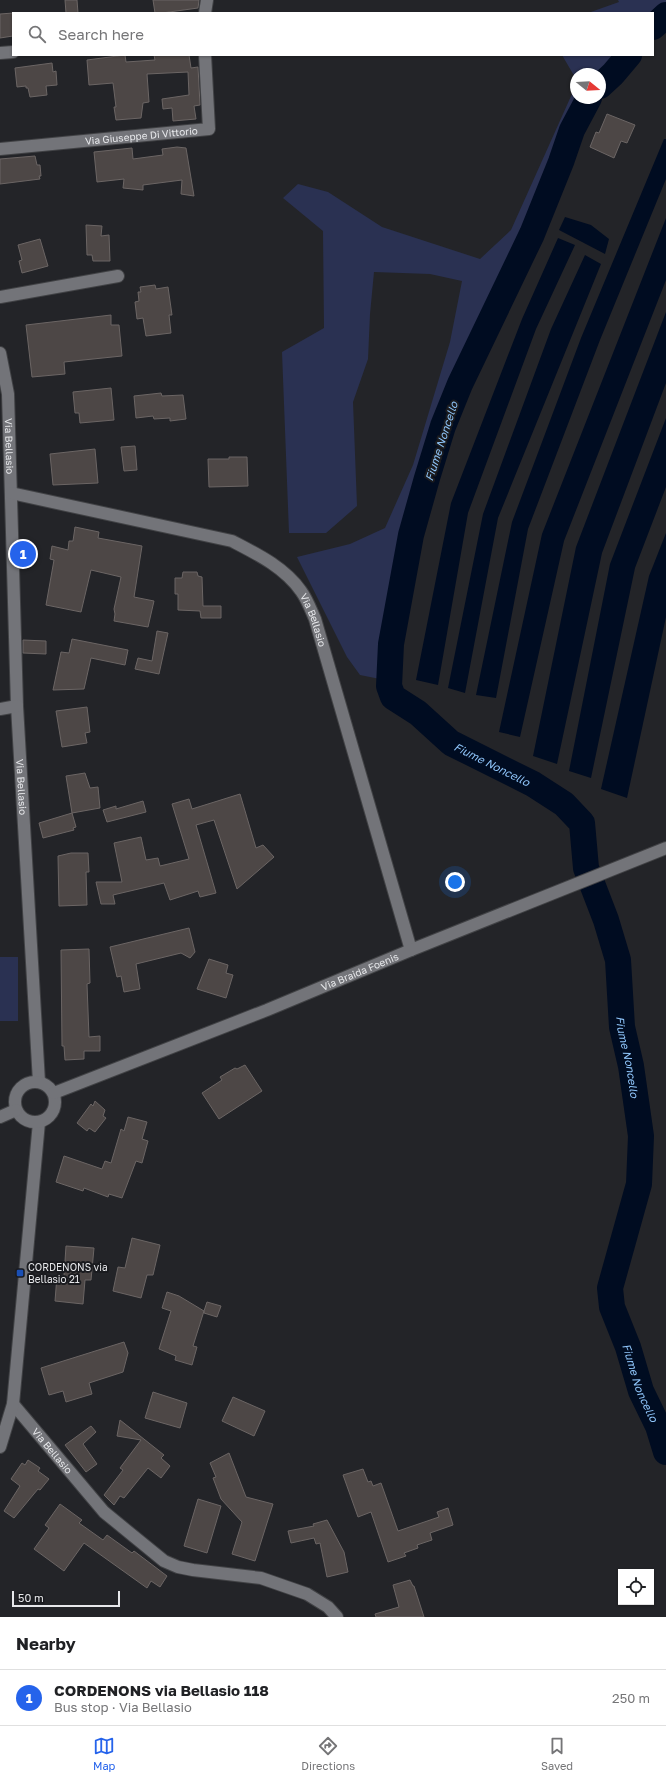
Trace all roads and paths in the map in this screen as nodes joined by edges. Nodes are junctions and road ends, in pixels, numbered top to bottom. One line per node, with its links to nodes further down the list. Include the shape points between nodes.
1 (207, 0): 2 (street)
2 (205, 12)
3 (12, 52): 4 (street)
4 (0, 53)
5 (204, 56): 6 (street, Via Giuseppe Di Vittorio, via 209,129)
6 (0, 149)
7 (118, 276): 8 (street)
8 (0, 297)
9 (0, 353): 10 (street, Via Bellasio, via 8,394)
10 (5, 476): 11 (street, Via Bellasio)
11 (11, 492): 12 (street, Via Bellasio); 15 (street, Via Bellasio, via 232,541 263,556 301,591 315,619)
12 (17, 706): 13 (street); 16 (street, Via Bellasio)
13 (0, 708)
14 (666, 848): 15 (street, Via Braida Foenis)
15 (411, 950): 17 (street, Via Braida Foenis)
16 (39, 1082): 17 (street, via 45,1084); 18 (street, via 28,1082 19,1088 15,1095)
17 (54, 1094): 20 (street, via 56,1100 50,1116)
18 (16, 1110): 19 (street); 20 (street, via 27,1121)
19 (0, 1117)
20 (39, 1122): 21 (street)
21 (13, 1404): 22 (street); 23 (street, Via Bellasio, via 104,1512 164,1560 178,1567 193,1570 261,1578 307,1594 328,1607)
22 (0, 1447)
23 (337, 1617)

